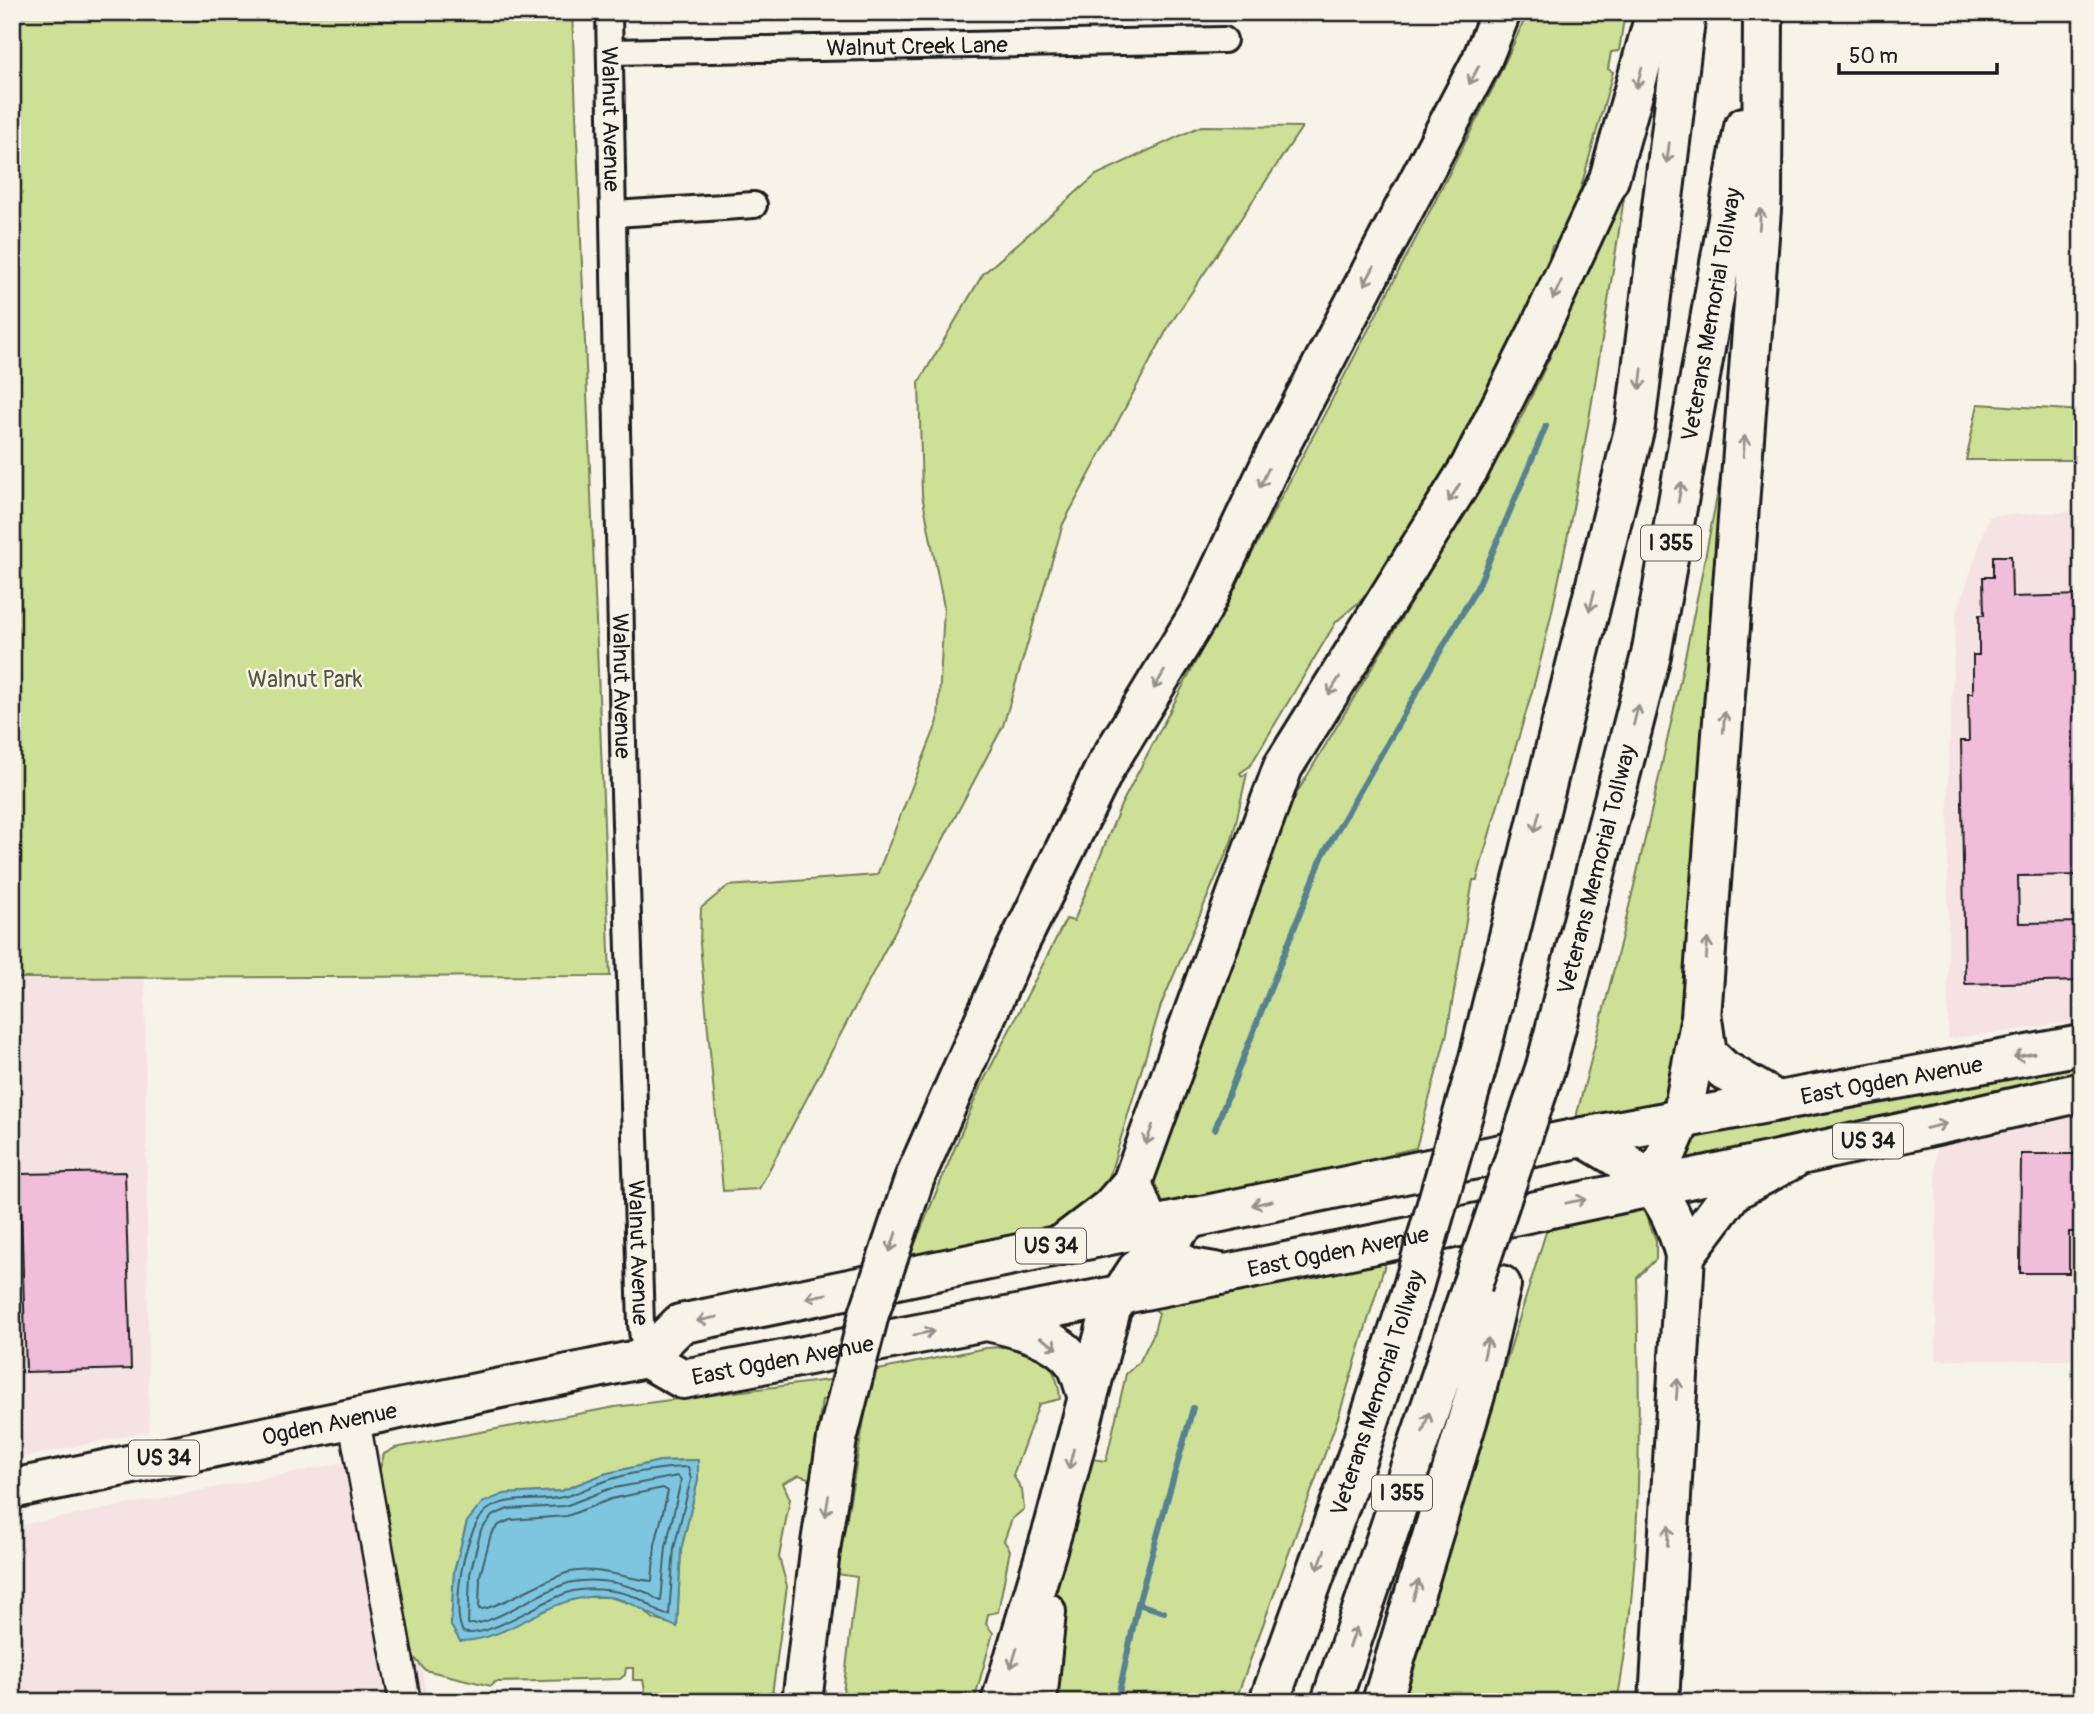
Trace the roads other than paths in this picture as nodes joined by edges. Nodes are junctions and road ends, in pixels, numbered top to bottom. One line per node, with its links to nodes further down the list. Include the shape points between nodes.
1 (609, 12): 7 (street, Walnut Avenue)
2 (1501, 12): 33 (main road, one-way to 33, bridge, via 1481,62 1274,457 1202,609 1100,779 1010,961 915,1177 869,1314 837,1438)
3 (1656, 12): 17 (main road, one-way to 17, via 1609,179 1537,334 1470,467 1283,767)
4 (1686, 12): 36 (main road, Veterans Memorial Tollway / I 355, one-way to 36, bridge, via 1635,425 1477,1066 1360,1450)
5 (1762, 12): 10 (main road, one-way to 5, via 1762,196); 23 (main road, Veterans Memorial Tollway / I 355, one-way to 5, bridge, via 1651,655)
6 (1224, 40): 7 (street, Walnut Creek Lane)
7 (611, 52): 9 (street, Walnut Avenue)
8 (754, 205): 9 (street)
9 (615, 214): 26 (street, Walnut Avenue, via 624,793 641,1324)
10 (1701, 1017): 13 (main road, via 1707,1054 1724,1070); 14 (main road)
11 (2082, 1045): 13 (main road, East Ogden Avenue / US 34, one-way to 13)
12 (2082, 1092): 16 (main road, East Ogden Avenue / US 34, one-way to 12)
13 (1775, 1100): 14 (main road, East Ogden Avenue / US 34)
14 (1682, 1118): 15 (main road, East Ogden Avenue / US 34); 18 (main road)
15 (1583, 1137): 18 (main road, via 1631,1164); 19 (main road, East Ogden Avenue / US 34, one-way to 19, via 1192,1217)
16 (1793, 1159): 18 (main road, East Ogden Avenue / US 34); 21 (main road, via 1733,1191)
17 (1132, 1183): 19 (main road); 20 (main road, via 1110,1208)
18 (1653, 1185): 21 (main road, via 1676,1224); 22 (main road, East Ogden Avenue / US 34, one-way to 18)
19 (1153, 1239): 20 (main road, East Ogden Avenue / US 34); 22 (main road, via 1191,1268); 24 (main road)
20 (1063, 1244): 26 (main road, East Ogden Avenue / US 34, one-way to 26, via 680,1324)
21 (1685, 1255): 31 (main road, one-way to 21)
22 (1220, 1273): 24 (main road, East Ogden Avenue / US 34)
23 (1486, 1285): 37 (main road, I 355, one-way to 23); 38 (main road, one-way to 23, via 1475,1395)
24 (1119, 1294): 25 (main road, East Ogden Avenue / US 34); 27 (main road)
25 (987, 1321): 26 (main road, East Ogden Avenue / US 34, one-way to 25, via 683,1379); 27 (main road, one-way to 27, via 1031,1332 1054,1345 1075,1363)
26 (646, 1358): 28 (main road, Ogden Avenue / US 34)
27 (1087, 1394): 30 (main road, one-way to 30)
28 (354, 1420): 29 (main road, Ogden Avenue / US 34); 32 (street)
29 (12, 1489)
30 (1055, 1523): 34 (main road, one-way to 34); 35 (main road)
31 (1664, 1594): 39 (main road); 40 (main road)
32 (405, 1702)
33 (802, 1702)
34 (1001, 1702)
35 (1037, 1702)
36 (1269, 1702)
37 (1331, 1702)
38 (1382, 1702)
39 (1640, 1702)
40 (1659, 1702)

